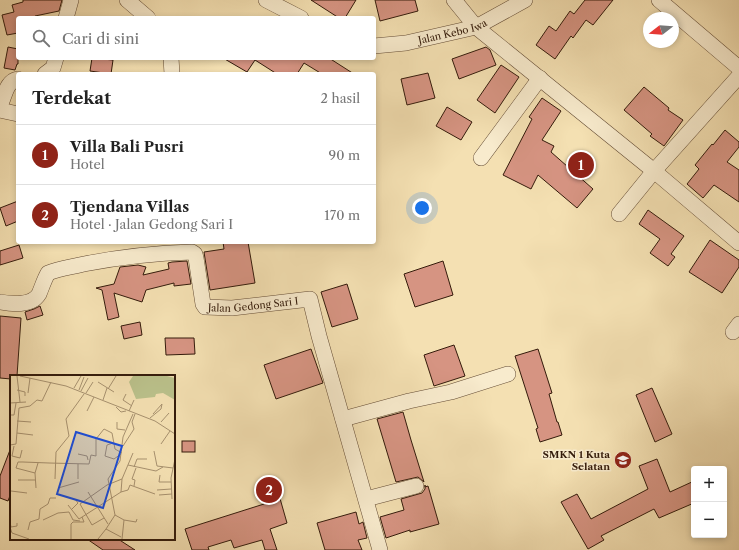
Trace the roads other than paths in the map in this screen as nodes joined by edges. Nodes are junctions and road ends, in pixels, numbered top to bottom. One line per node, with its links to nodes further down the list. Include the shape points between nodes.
1 (71, 0): 7 (street)
2 (127, 0): 8 (street)
3 (266, 0): 9 (street)
4 (454, 0): 10 (street)
5 (525, 0): 10 (street, Jalan Kebo Iwa)
6 (659, 0): 14 (street)
7 (67, 16)
8 (146, 16)
9 (297, 16)
10 (476, 27): 11 (street, Jalan Kebo Iwa, via 406,43); 18 (street)
11 (376, 46)
12 (55, 60): 15 (street, via 53,68)
13 (170, 60): 16 (street)
14 (739, 68)
15 (48, 72)
16 (172, 72)
17 (739, 76): 24 (street)
18 (540, 78): 23 (street); 24 (street)
19 (16, 79): 20 (street, via 9,84)
20 (0, 106)
21 (0, 110): 22 (street)
22 (16, 114)
23 (481, 158)
24 (654, 171): 25 (street); 26 (street)
25 (619, 214)
26 (739, 243)
27 (0, 302): 29 (street, Jalan Gedong Sari I, via 15,305 38,296 48,273 56,270 106,259 192,252 196,258 205,308 232,308 310,299)
28 (508, 374): 29 (street, via 451,392)
29 (343, 419): 31 (street, Jalan Gedong Sari I)
30 (416, 486): 31 (street)
31 (366, 499): 32 (street, Jalan Gedong Sari I)
32 (380, 550)

